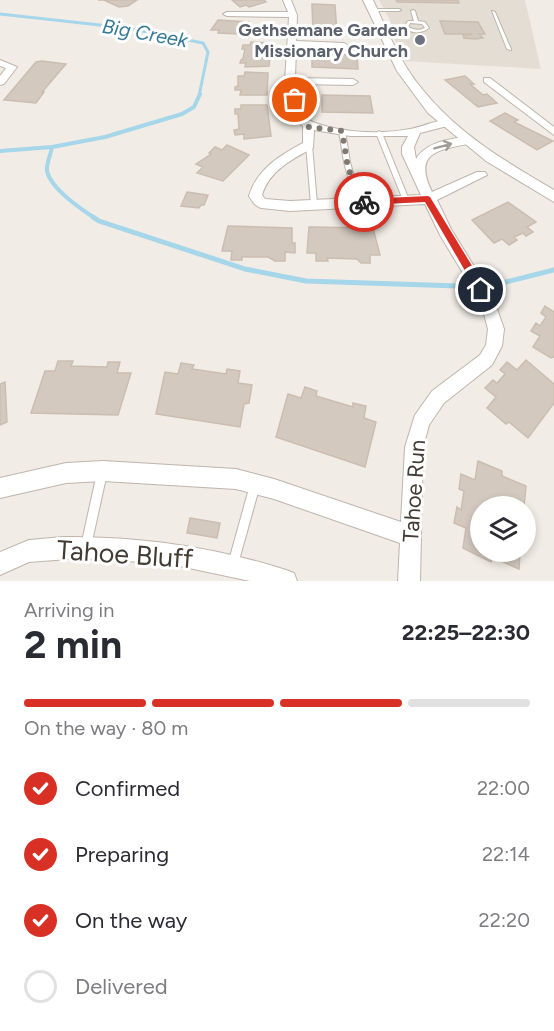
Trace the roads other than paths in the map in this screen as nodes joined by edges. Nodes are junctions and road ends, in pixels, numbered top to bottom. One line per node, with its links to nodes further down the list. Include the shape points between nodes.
1 (287, 0): 7 (street)
2 (370, 5): 3 (lane); 17 (street, via 403,71)
3 (399, 10)
4 (414, 11): 8 (lane)
5 (494, 12): 11 (lane)
6 (227, 14): 7 (street)
7 (293, 15): 9 (street)
8 (416, 22)
9 (291, 44): 10 (street); 14 (street)
10 (344, 46)
11 (509, 49)
12 (0, 63): 15 (street, via 12,67)
13 (487, 80): 21 (street)
14 (290, 81): 16 (street); 18 (street, via 299,120)
15 (0, 82)
16 (353, 82)
17 (447, 123): 20 (street); 23 (street)
18 (309, 127): 19 (street); 24 (street)
19 (342, 131): 22 (street); 29 (lane)
20 (416, 131): 22 (street); 27 (street, Tahoe Run, via 408,154)
21 (554, 132)
22 (379, 133): 28 (lane)
23 (468, 140): 26 (street); 27 (street, Tahoe Run, one-way to 23, via 419,172 422,157 438,146)
24 (309, 145): 30 (lane); 30 (street, via 278,162 256,187 255,196 261,203)
25 (481, 175): 27 (street)
26 (554, 197)
27 (428, 199): 28 (street); 34 (street, Tahoe Run, via 489,302 496,329 494,346 486,360 438,397 421,421 414,447)
28 (406, 200): 29 (street)
29 (358, 202): 30 (street)
30 (314, 204)
31 (103, 471): 32 (street, via 236,479); 33 (street, via 66,473); 35 (lane)
32 (255, 484): 34 (street); 37 (lane)
33 (0, 488)
34 (411, 536): 39 (street, Tahoe Run)
35 (86, 548): 36 (street, Tahoe Bluff, via 28,551); 37 (street, Tahoe Bluff, via 184,555)
36 (0, 564)
37 (233, 564): 38 (street, Tahoe Bluff)
38 (286, 581)
39 (409, 581)

